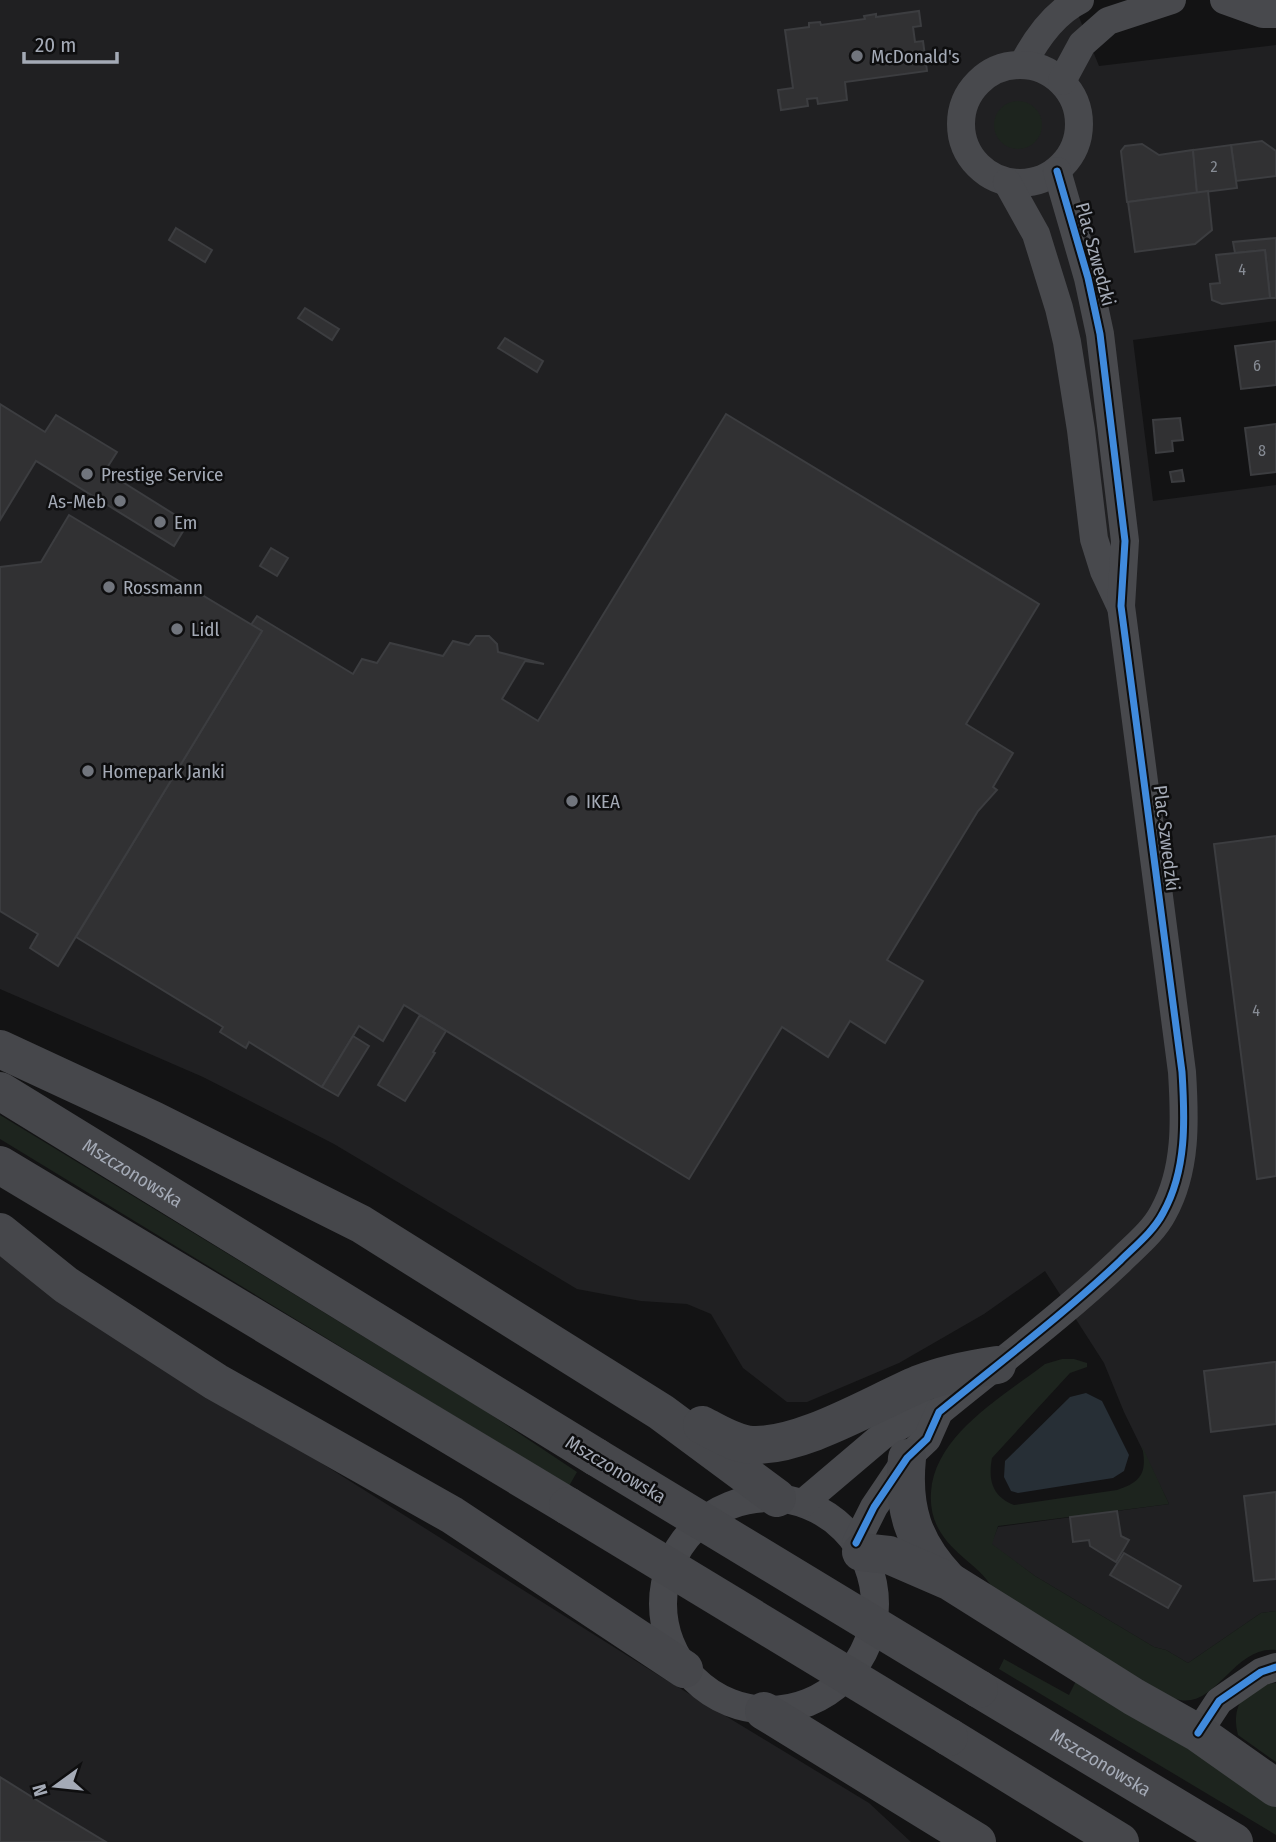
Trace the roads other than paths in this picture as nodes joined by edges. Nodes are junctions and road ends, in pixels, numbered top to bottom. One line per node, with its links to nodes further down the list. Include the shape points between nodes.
1 (1080, 0): 5 (street, via 1047,26)
2 (1172, 0): 6 (street, via 1108,21 1082,44)
3 (1224, 0): 4 (street)
4 (1276, 14)
5 (1023, 64): 6 (street, via 1037,66); 8 (street, via 985,76 962,111 965,148 990,175)
6 (1062, 81): 7 (street, via 1074,97 1079,137 1071,156)
7 (1057, 171): 8 (street, via 1033,182); 9 (street, Plac Szwedzki, via 1100,334 1125,541)
8 (1007, 182): 9 (street, Plac Szwedzki, via 1036,234 1059,308 1094,539)
9 (1121, 606): 14 (street, Plac Szwedzki, via 1182,1072 1183,1144 1178,1175 1162,1216 1147,1235 1092,1288)
10 (0, 1048): 15 (main road, via 361,1224)
11 (0, 1091): 28 (main road, Mszczonowska, bridge)
12 (0, 1165): 27 (main road, bridge)
13 (0, 1232): 22 (main road, via 66,1285 216,1382 452,1516)
14 (997, 1365): 15 (main road, via 922,1383 824,1427 764,1445 739,1442 684,1416); 16 (street, Plac Szwedzki)
15 (661, 1412): 18 (main road)
16 (939, 1412): 17 (street, via 927,1439); 18 (street, via 919,1415 882,1436)
17 (907, 1458): 19 (street, via 874,1507); 20 (main road, via 906,1489 915,1533 920,1546)
18 (790, 1501): 19 (street, via 827,1515); 22 (street, via 742,1501 711,1515 676,1553 668,1569 663,1604 668,1638)
19 (859, 1548): 20 (main road, via 890,1555); 23 (street, via 873,1582 875,1614 860,1660 826,1695 796,1707)
20 (950, 1581): 24 (main road)
21 (1276, 1667): 24 (street, via 1219,1701)
22 (684, 1668): 23 (street, via 720,1699)
23 (764, 1711): 26 (main road)
24 (1198, 1733): 25 (main road)
25 (1276, 1788)
26 (977, 1842)
27 (1120, 1842)
28 (1234, 1842)

